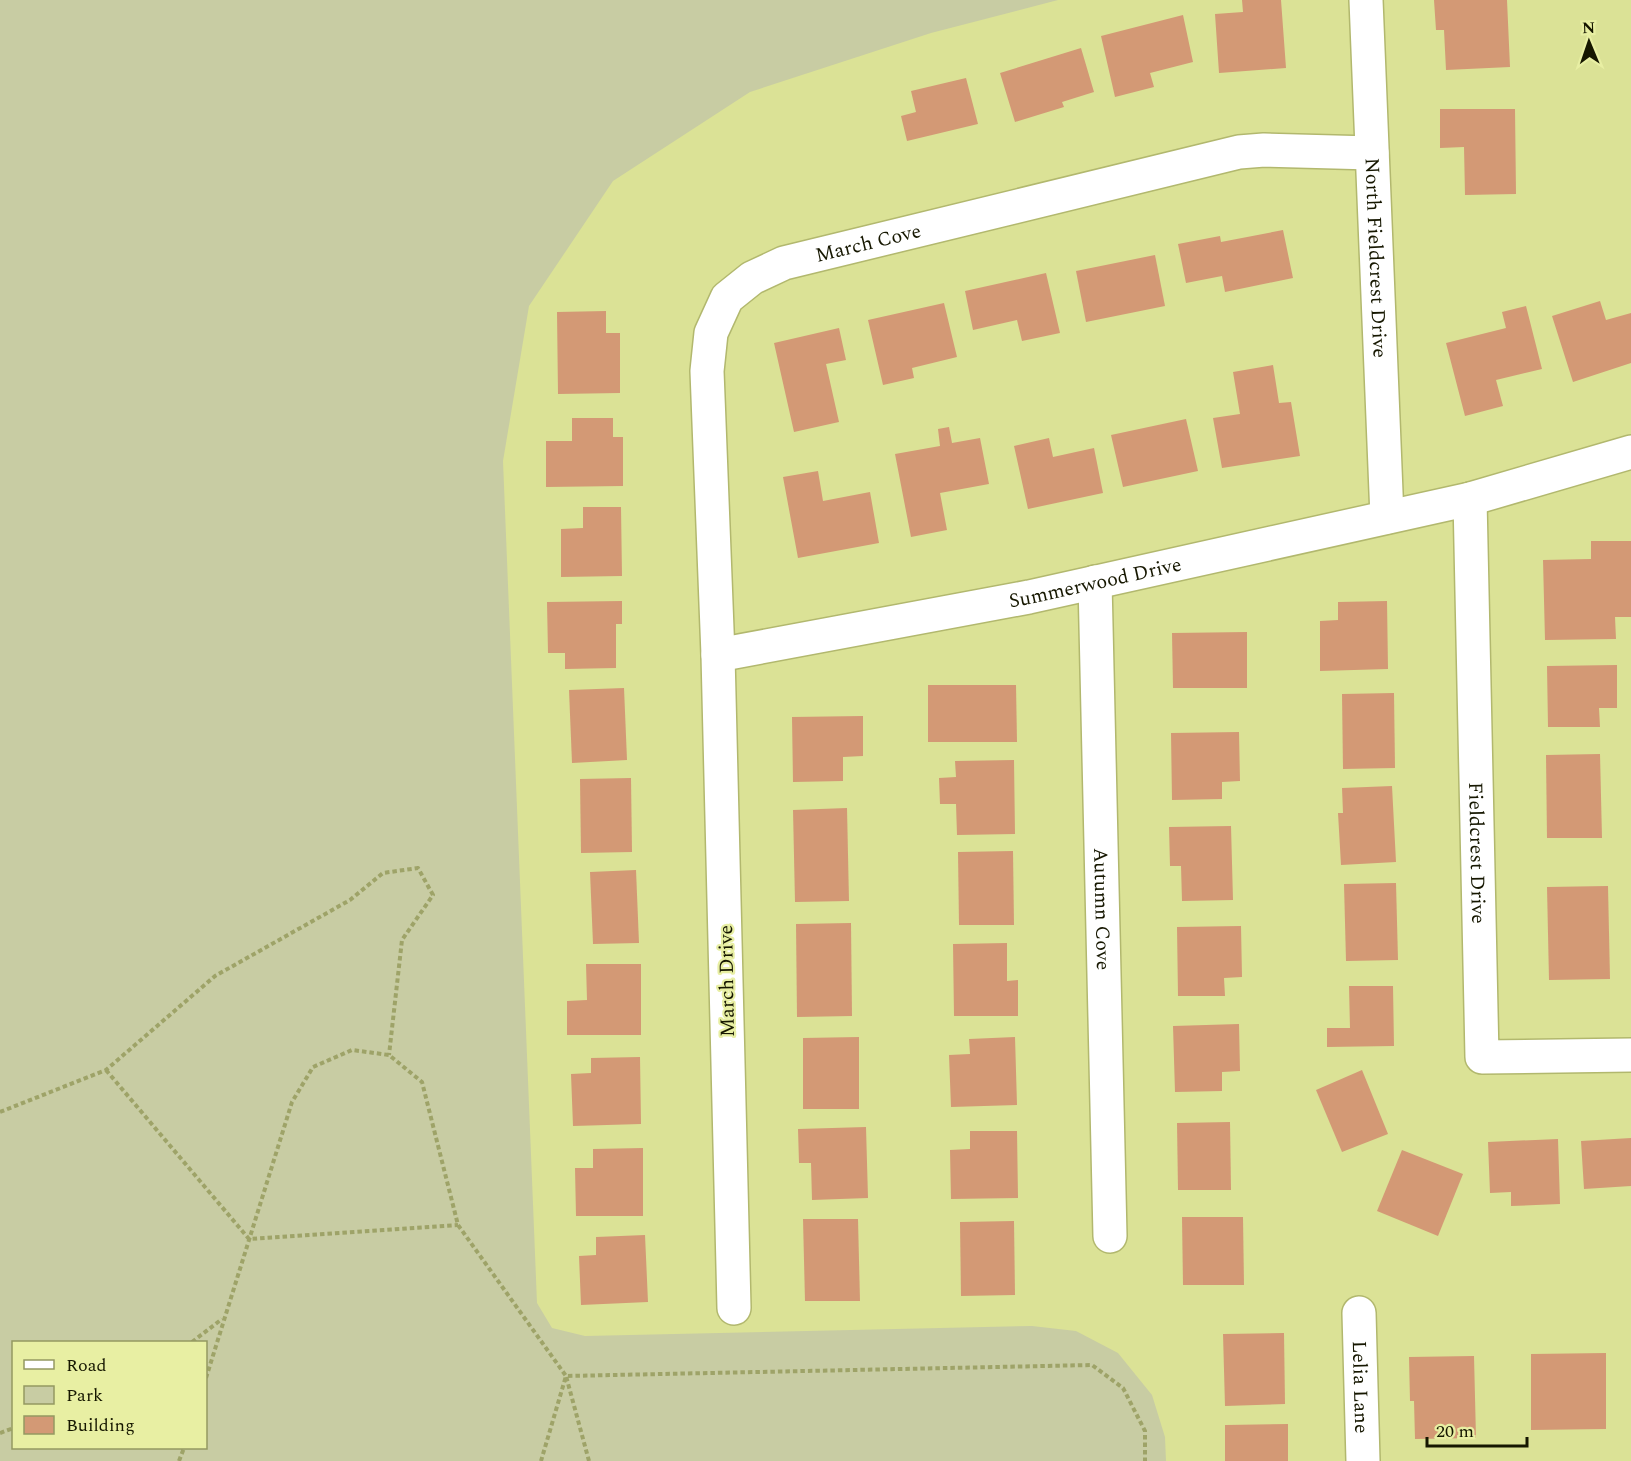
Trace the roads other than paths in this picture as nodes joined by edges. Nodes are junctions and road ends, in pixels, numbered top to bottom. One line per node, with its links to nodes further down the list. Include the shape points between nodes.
1 (1366, 0): 2 (street, North Fieldcrest Drive)
2 (1372, 153): 5 (street, North Fieldcrest Drive); 7 (street, March Cove, via 1239,152 784,263 752,278 727,298 711,333 707,371)
3 (1631, 452): 4 (street)
4 (1470, 499): 5 (street, Summerwood Drive); 8 (street, Fieldcrest Drive, via 1482,1057)
5 (1387, 517): 6 (street, Summerwood Drive)
6 (1095, 582): 7 (street, Summerwood Drive); 9 (street, Autumn Cove)
7 (718, 654): 10 (street, March Drive)
8 (1631, 1055)
9 (1110, 1236)
10 (734, 1308)
11 (1359, 1312): 12 (street, Lelia Lane)
12 (1363, 1461)

